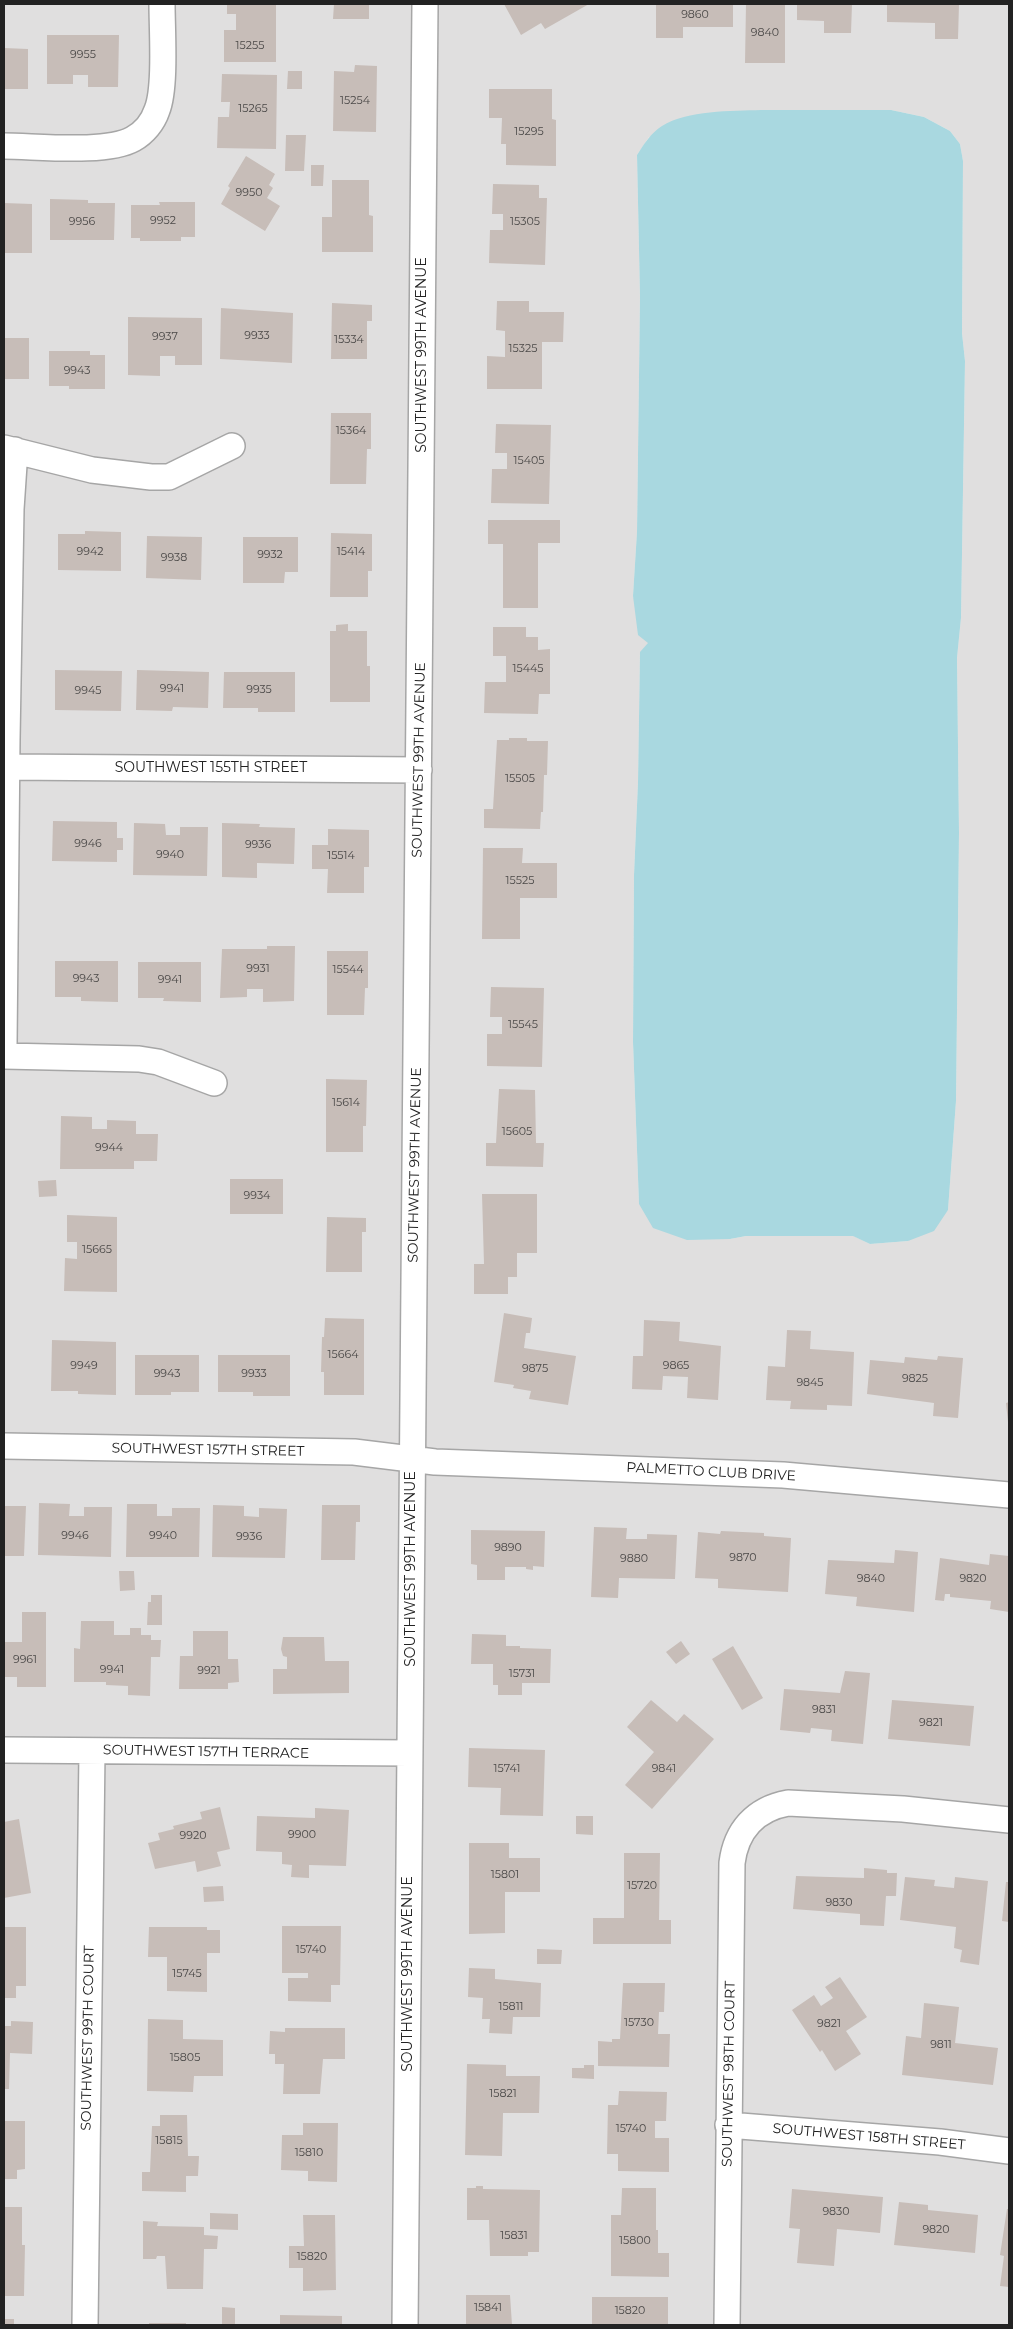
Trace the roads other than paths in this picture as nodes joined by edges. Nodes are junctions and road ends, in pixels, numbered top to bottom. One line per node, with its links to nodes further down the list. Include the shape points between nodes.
1 (162, 4): 3 (street, via 161,90 158,110 149,125 133,139 101,147)
2 (425, 4): 7 (street, SOUTHWEST 99TH AVENUE)
3 (4, 146)
4 (232, 446): 5 (street, via 170,477 92,470)
5 (9, 449): 6 (street, via 12,494)
6 (5, 767): 7 (street, SOUTHWEST 155TH STREET); 8 (street)
7 (419, 770): 12 (street, SOUTHWEST 99TH AVENUE)
8 (4, 1044)
9 (4, 1056): 10 (street, via 139,1059 158,1062)
10 (214, 1082)
11 (4, 1446): 12 (street, SOUTHWEST 157TH STREET, via 354,1452)
12 (412, 1458): 13 (street, PALMETTO CLUB DRIVE, via 783,1475); 16 (street, SOUTHWEST 99TH AVENUE)
13 (1009, 1495)
14 (4, 1750): 15 (street, SOUTHWEST 157TH TERRACE)
15 (92, 1751): 16 (street, SOUTHWEST 157TH TERRACE); 20 (street, SOUTHWEST 99TH COURT)
16 (409, 1753): 21 (street, SOUTHWEST 99TH AVENUE)
17 (1009, 1820): 18 (street, SOUTHWEST 98TH COURT, via 903,1809 788,1803 762,1811 746,1826 736,1843 732,1863)
18 (728, 2125): 19 (street, SOUTHWEST 158TH STREET, via 940,2142); 22 (street, SOUTHWEST 98TH COURT)
19 (1009, 2151)
20 (85, 2325)
21 (405, 2325)
22 (727, 2325)

